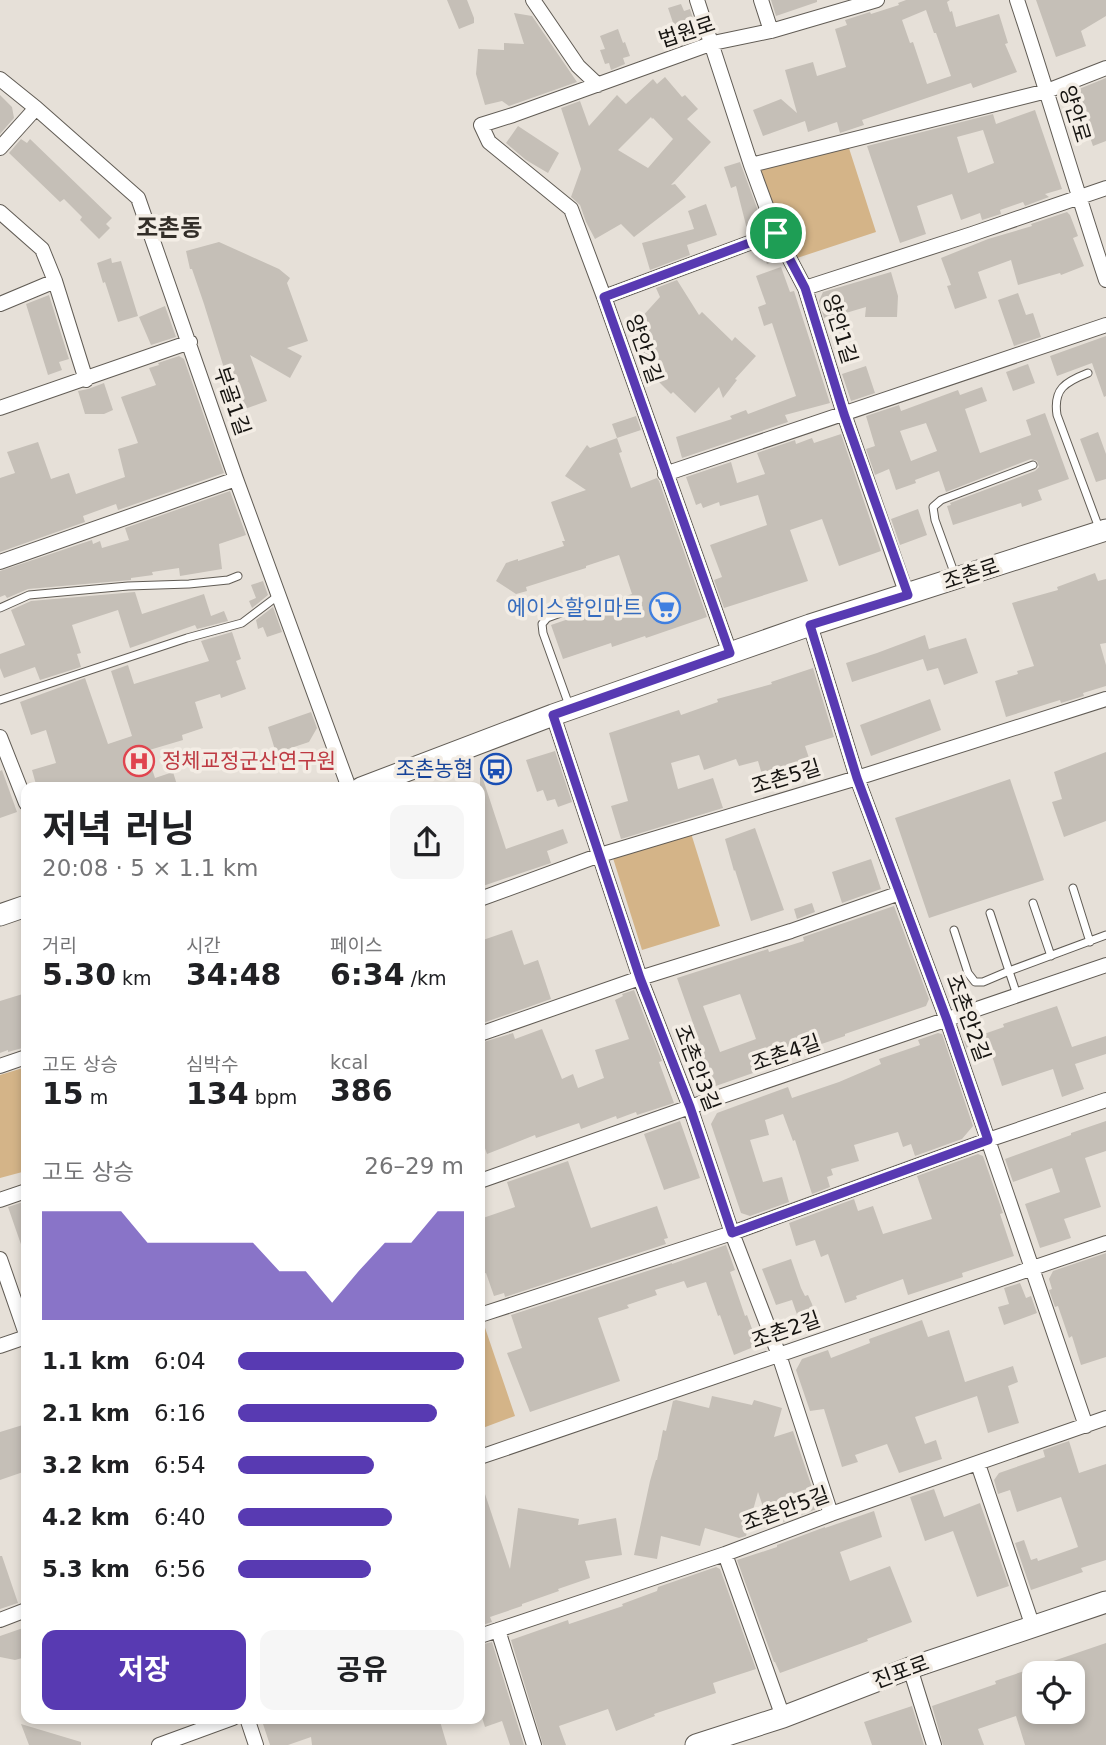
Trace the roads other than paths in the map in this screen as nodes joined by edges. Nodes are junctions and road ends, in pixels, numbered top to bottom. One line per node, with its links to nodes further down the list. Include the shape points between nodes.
1 (533, 0): 10 (street, via 578,66)
2 (697, 0): 7 (street, 양안1길)
3 (761, 0): 6 (street)
4 (877, 0): 6 (street, 법원로)
5 (1017, 0): 11 (street, 양안로)
6 (771, 31): 7 (street, 법원로)
7 (713, 43): 10 (street, 법원로); 15 (street, 양안1길)
8 (1106, 68): 11 (street)
9 (0, 79): 12 (street, 부골1길)
10 (598, 85): 13 (street, 법원로)
11 (1047, 91): 15 (street); 17 (street, 양안로)
12 (36, 108): 14 (street); 26 (street, 부골1길, via 138,198)
13 (513, 115): 23 (street, 양안2길, via 481,125 489,142 571,209)
14 (0, 148)
15 (751, 165): 19 (street, 양안1길)
16 (1106, 188): 17 (street)
17 (1078, 198): 20 (street, 양안로); 22 (street)
18 (0, 212): 21 (street, via 42,249)
19 (776, 233): 22 (street, 양안1길); 23 (street)
20 (1106, 280)
21 (55, 281): 24 (street); 28 (street)
22 (805, 288): 30 (street, 양안1길)
23 (604, 297): 32 (street, 양안2길)
24 (0, 304)
25 (1106, 325): 30 (street)
26 (190, 342): 28 (street); 33 (street, 부골1길)
27 (1087, 373): 34 (lane, via 1059,391 1055,402)
28 (86, 380): 29 (street)
29 (0, 408)
30 (844, 414): 32 (street); 39 (street, 양안1길)
31 (1033, 465): 37 (lane, via 933,507)
32 (665, 474): 43 (street, 양안2길)
33 (236, 478): 35 (street); 38 (street, 부골1길)
34 (1103, 531): 37 (street, 조촌로)
35 (0, 562)
36 (238, 576): 41 (lane, via 189,584 29,595)
37 (956, 579): 39 (street, 조촌로)
38 (279, 594): 45 (lane, via 242,623); 49 (street, 부골1길)
39 (908, 595): 42 (street, 조촌로)
40 (591, 602): 46 (lane, via 542,624)
41 (0, 608)
42 (810, 625): 43 (street, 조촌로); 48 (street, 조촌안2길)
43 (730, 653): 46 (street, 조촌로)
44 (1106, 699): 48 (street, 조촌5길)
45 (0, 700)
46 (561, 712): 50 (street, 조촌로); 52 (street, 조촌안3길)
47 (0, 737): 51 (street)
48 (857, 778): 52 (street, 조촌5길); 54 (street, 조촌안2길)
49 (347, 782)
50 (377, 782)
51 (21, 790)
52 (600, 855): 55 (street, 조촌5길); 66 (street, 조촌안3길)
53 (1073, 888): 62 (lane)
54 (900, 893): 66 (street); 68 (street, 조촌안2길)
55 (485, 897)
56 (1033, 903): 63 (lane)
57 (21, 908): 59 (street)
58 (990, 913): 65 (lane)
59 (0, 915)
60 (954, 930): 65 (lane, via 975,982)
61 (1106, 936): 62 (lane)
62 (1090, 942): 63 (lane)
63 (1051, 956): 65 (lane)
64 (1106, 965): 67 (street, 조촌4길)
65 (1010, 971): 67 (lane)
66 (640, 978): 69 (street); 73 (street, 조촌안3길)
67 (1018, 996): 68 (street, 조촌4길)
68 (947, 1020): 73 (street, 조촌4길); 74 (street, 조촌안2길)
69 (485, 1032)
70 (21, 1059): 71 (street)
71 (0, 1066)
72 (1106, 1100): 74 (street)
73 (690, 1107): 75 (street, 조촌4길); 78 (street, 조촌안3길)
74 (988, 1140): 78 (street); 81 (street, 조촌안2길)
75 (485, 1179)
76 (21, 1193): 77 (street)
77 (0, 1200)
78 (732, 1233): 82 (street); 86 (street, 조촌안3길)
79 (1106, 1243): 81 (street, 조촌2길)
80 (0, 1259): 83 (street)
81 (1033, 1267): 86 (street, 조촌2길); 88 (street, 조촌안2길)
82 (485, 1313)
83 (21, 1320)
84 (21, 1337): 85 (street)
85 (0, 1346)
86 (779, 1355): 89 (street, 조촌2길); 91 (street, 조촌안3길)
87 (1106, 1418): 88 (street, 조촌안5길)
88 (1086, 1426): 90 (street, 조촌안5길)
89 (485, 1455)
90 (978, 1464): 91 (street, 조촌안5길); 96 (street)
91 (831, 1514): 92 (street, 조촌안5길)
92 (725, 1554): 97 (street, 조촌안5길); 100 (street)
93 (1106, 1602): 96 (street, 진포로)
94 (21, 1612): 95 (street)
95 (0, 1620)
96 (1033, 1627): 99 (street, 진포로)
97 (498, 1630): 98 (street, 조촌안5길); 105 (street)
98 (485, 1634)
99 (910, 1668): 100 (street, 진포로); 107 (street)
100 (783, 1717): 106 (street, 진포로)
101 (217, 1724): 103 (street)
102 (249, 1724): 104 (street)
103 (159, 1745)
104 (257, 1745)
105 (534, 1745)
106 (696, 1745)
107 (934, 1745)

